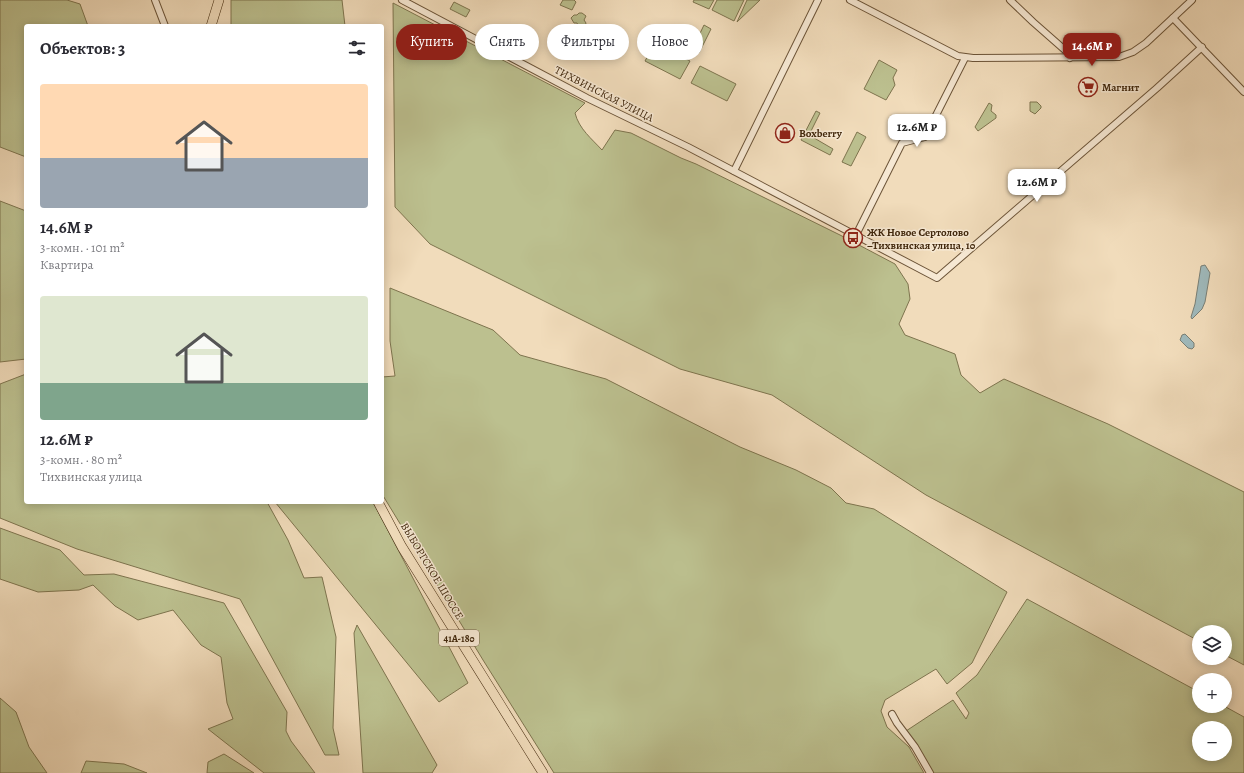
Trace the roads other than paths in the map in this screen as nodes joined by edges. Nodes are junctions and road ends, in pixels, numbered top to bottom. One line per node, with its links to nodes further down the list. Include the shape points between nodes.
1 (155, 0): 9 (street)
2 (219, 0): 10 (main road)
3 (402, 0): 15 (street, ТИХВИНСКАЯ УЛИЦА, via 587,98)
4 (818, 0): 15 (street)
5 (850, 0): 12 (street)
6 (1010, 0): 13 (street, via 1066,51)
7 (1192, 0): 8 (street)
8 (1173, 18): 11 (street); 13 (street, via 1146,43 1127,54 1119,57)
9 (164, 24)
10 (212, 24)
11 (1202, 47): 14 (street); 16 (street, ТИХВИНСКАЯ УЛИЦА, via 937,278)
12 (965, 58): 13 (street); 16 (street, via 925,137 902,143)
13 (1070, 58)
14 (1244, 92)
15 (734, 171): 16 (street, ТИХВИНСКАЯ УЛИЦА)
16 (856, 235)
17 (379, 504): 19 (main road, ВЫБОРГСКОЕ ШОССЕ / 41А-180, via 406,553)
18 (892, 714): 20 (street)
19 (543, 773)
20 (930, 773)

